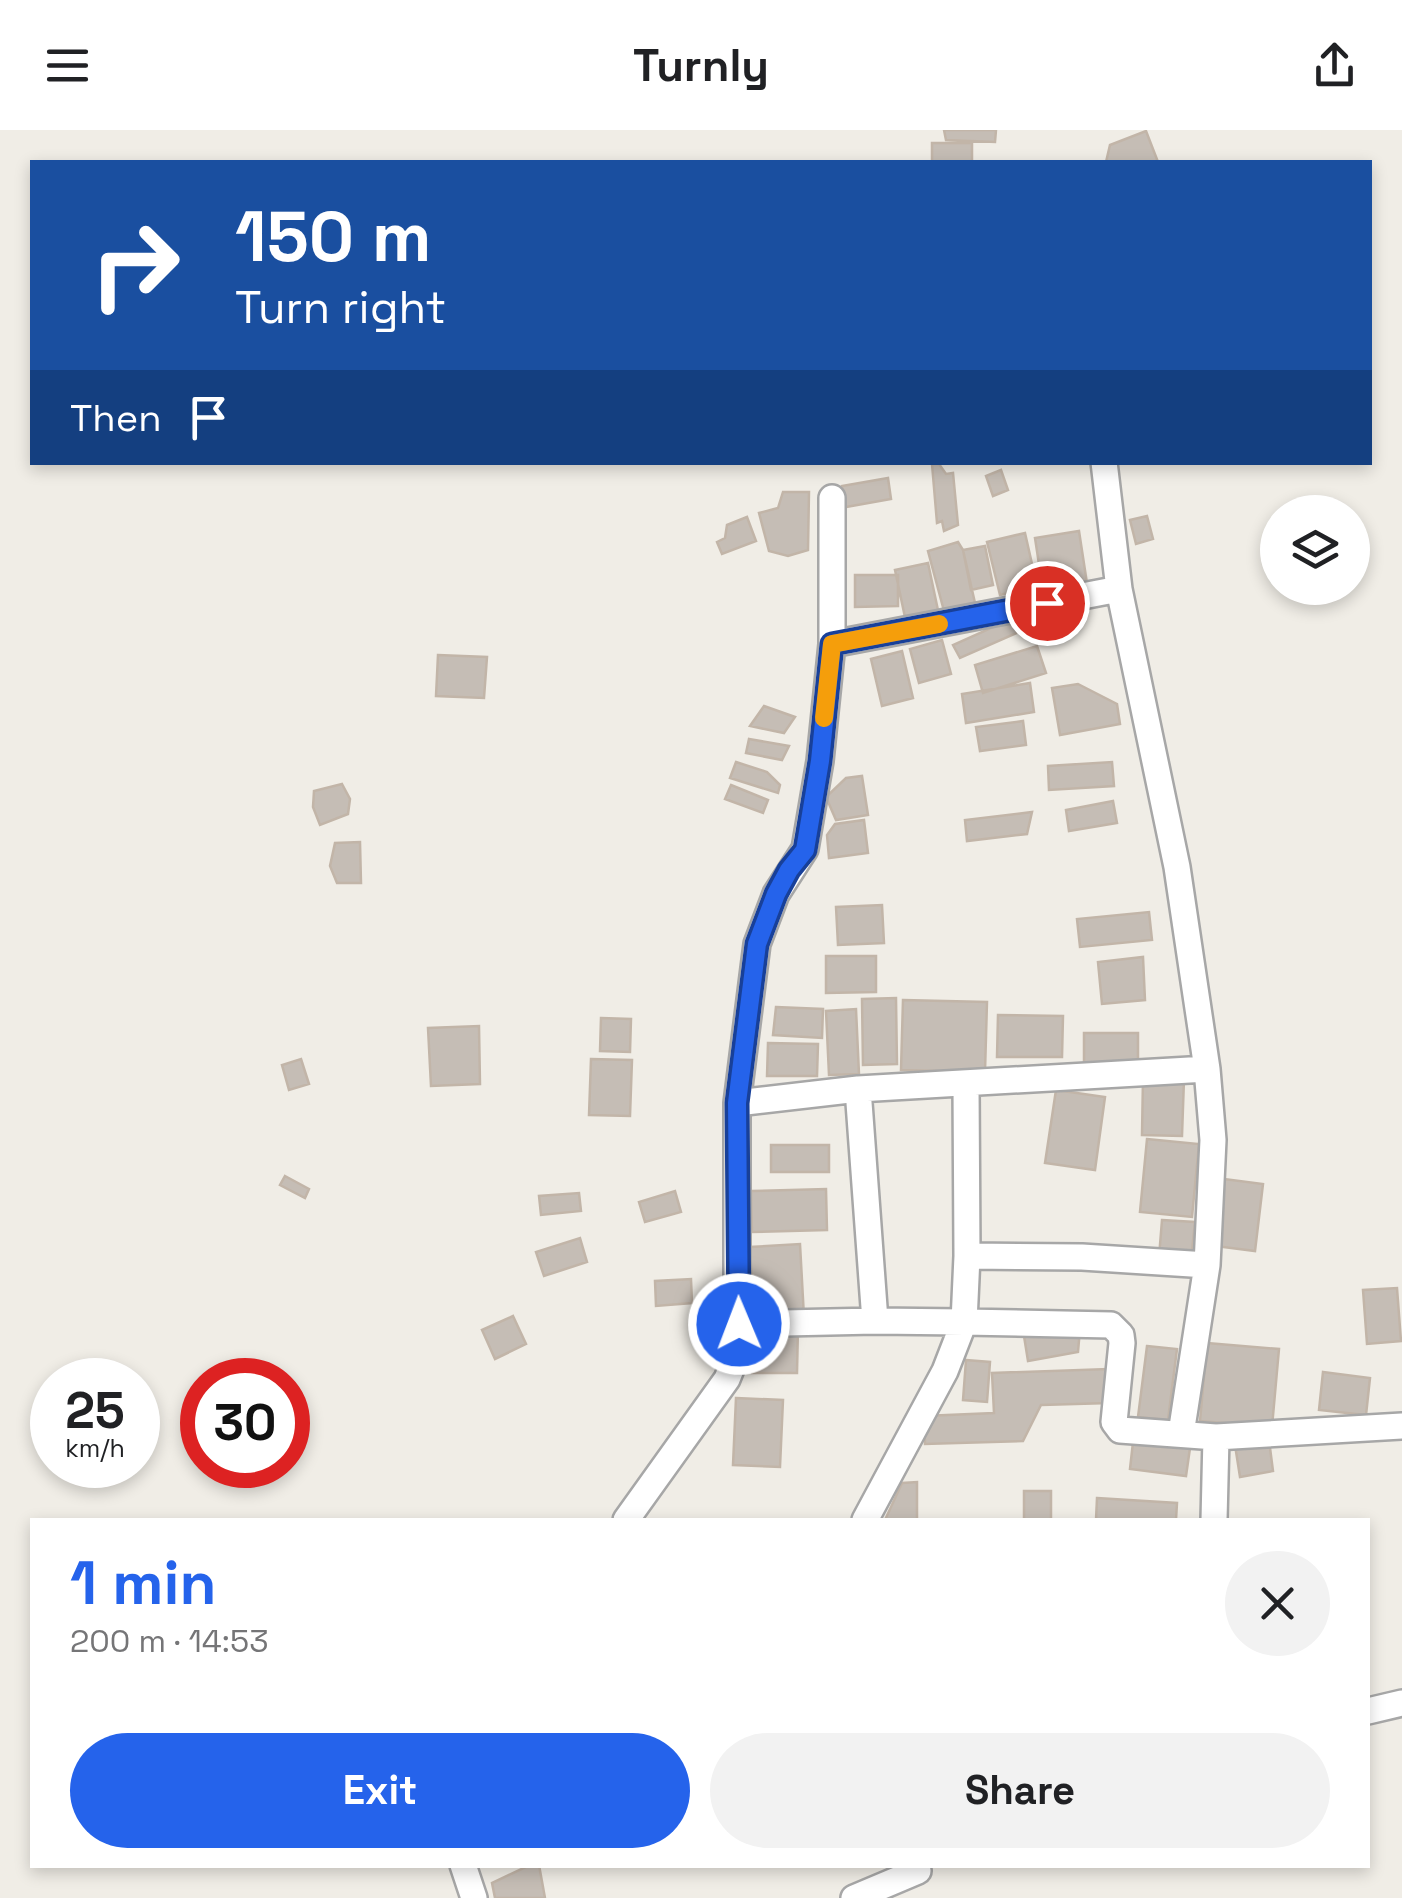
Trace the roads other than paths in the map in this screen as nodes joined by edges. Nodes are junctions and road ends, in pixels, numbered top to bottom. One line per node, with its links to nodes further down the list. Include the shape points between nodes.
1 (1104, 465): 3 (street)
2 (832, 498): 4 (street)
3 (1119, 589): 4 (street); 5 (street, via 1177,867)
4 (832, 644): 8 (street, via 805,850 776,894 757,944)
5 (1207, 1068): 6 (street); 10 (street, via 1213,1140)
6 (966, 1085): 7 (street); 9 (street)
7 (858, 1090): 8 (street); 11 (street)
8 (737, 1103): 13 (street)
9 (967, 1256): 10 (street); 12 (street)
10 (1207, 1265): 15 (street)
11 (874, 1321): 12 (street); 13 (street)
12 (964, 1322): 15 (street, via 1111,1326 1122,1335 1117,1427); 18 (street)
13 (739, 1324): 17 (street, via 727,1379)
14 (1402, 1426): 16 (street)
15 (1180, 1434): 16 (street)
16 (1216, 1437): 19 (street)
17 (627, 1518)
18 (866, 1518)
19 (1214, 1518)
20 (1402, 1703): 21 (street)
21 (1370, 1711)
22 (464, 1868): 24 (street)
23 (920, 1868): 25 (street)
24 (474, 1898)
25 (854, 1898)

